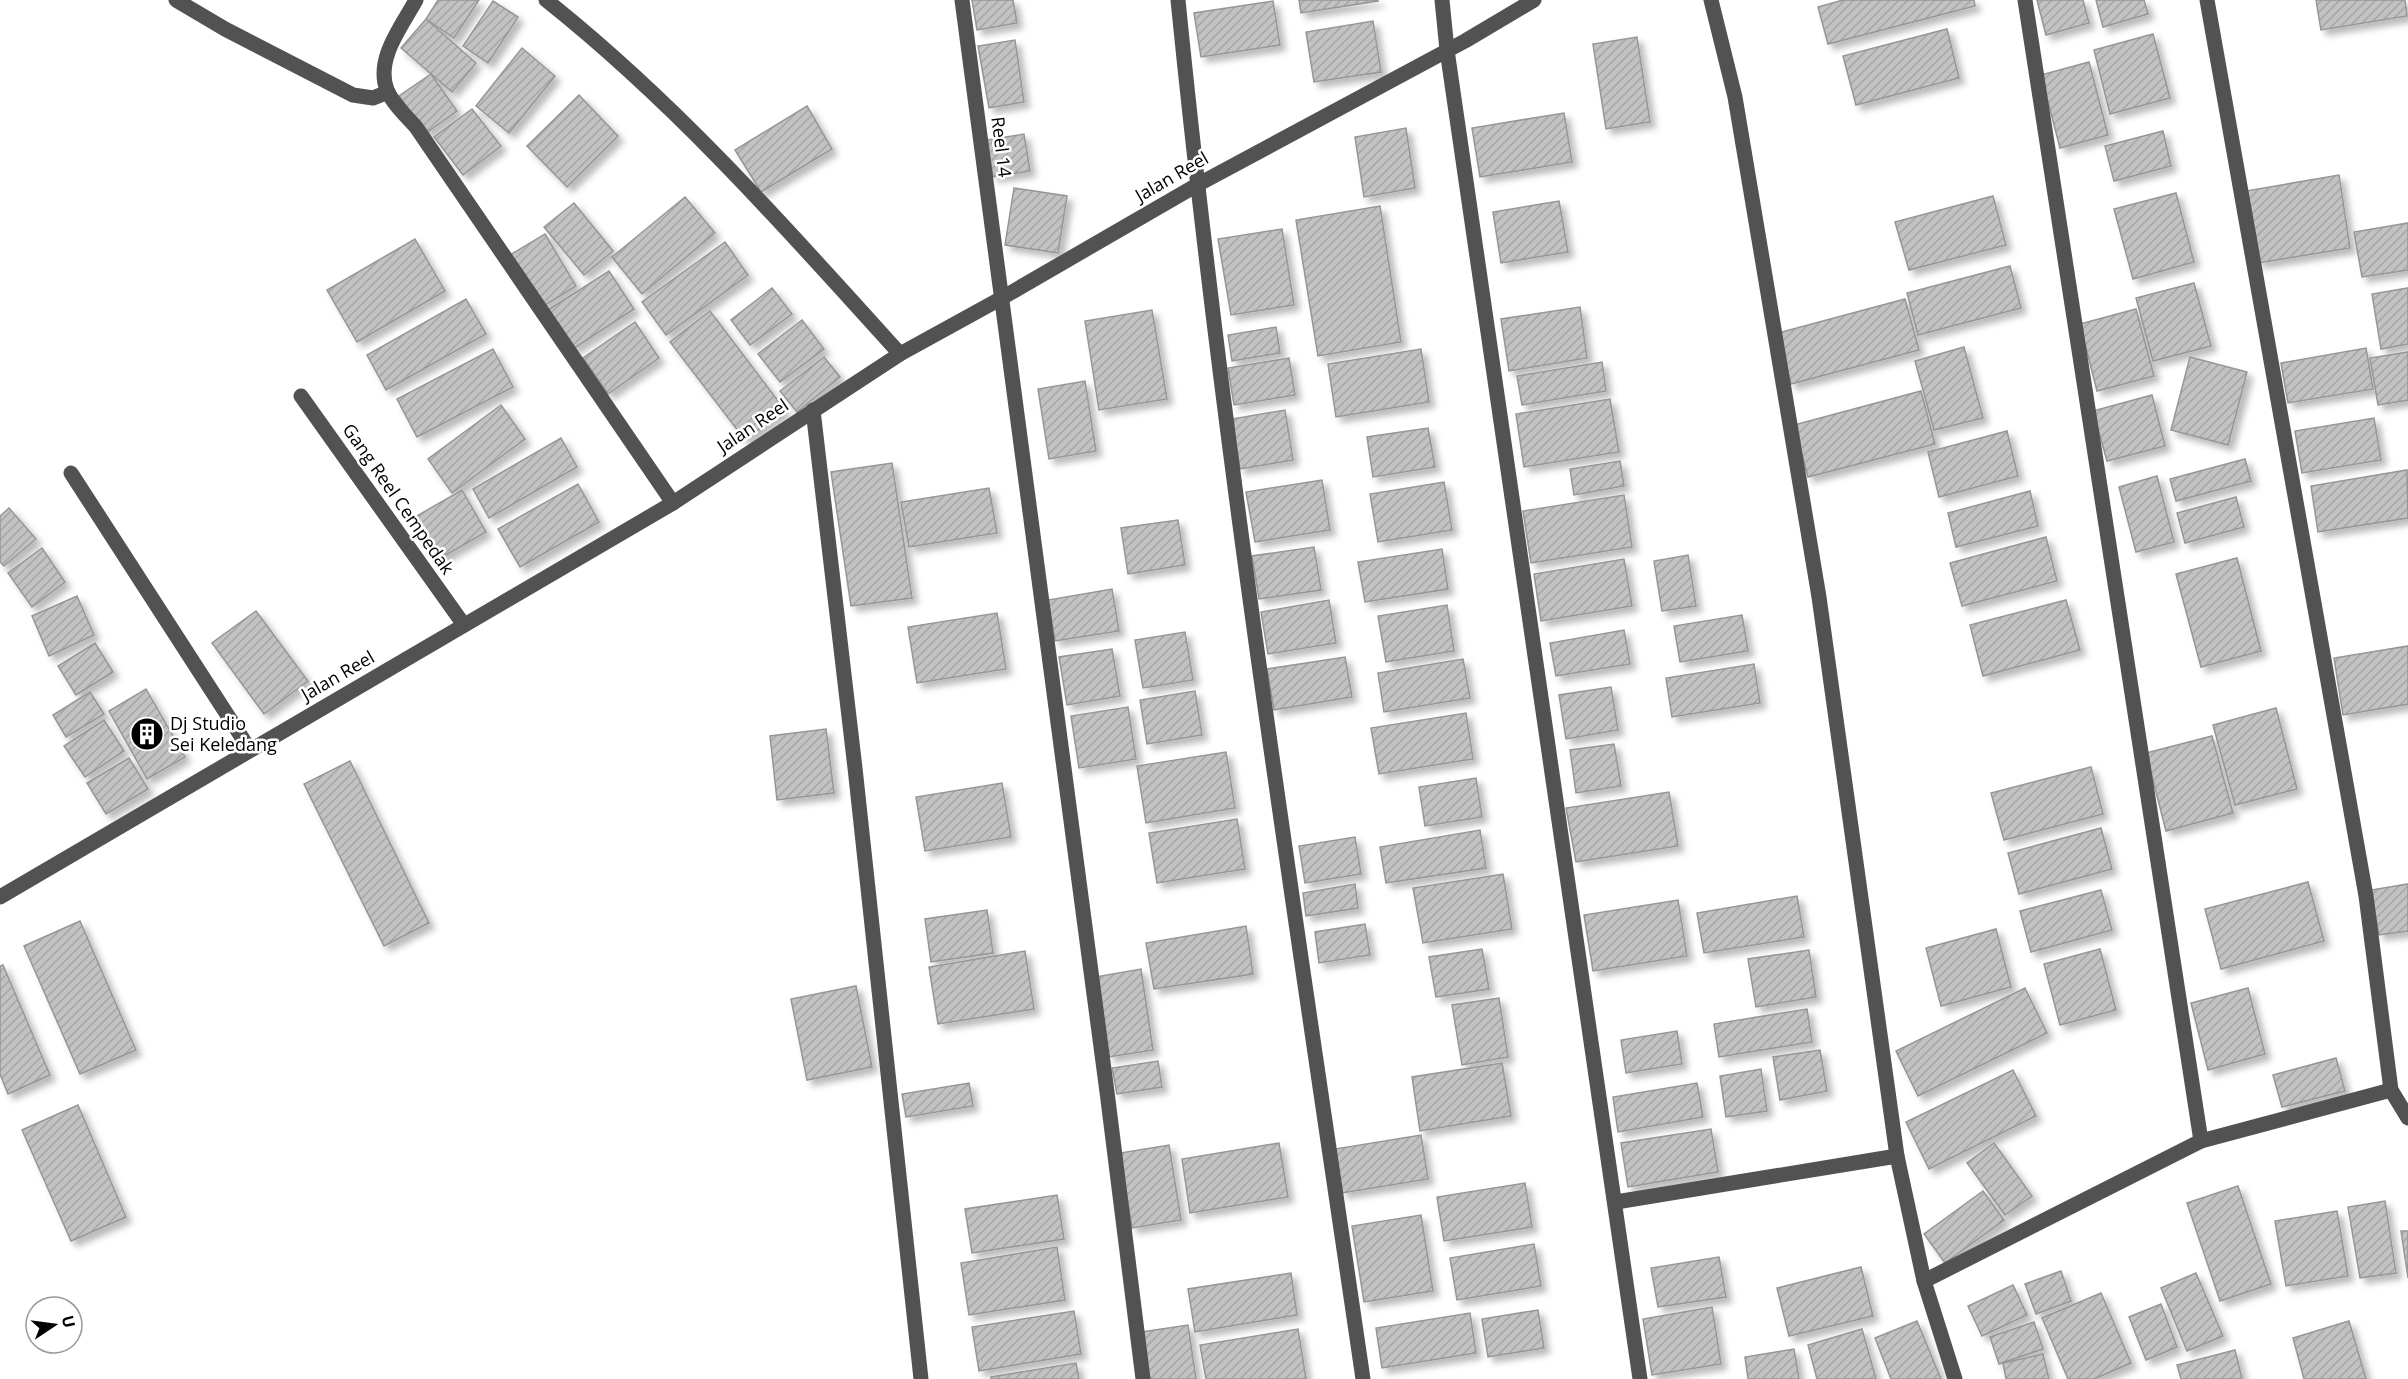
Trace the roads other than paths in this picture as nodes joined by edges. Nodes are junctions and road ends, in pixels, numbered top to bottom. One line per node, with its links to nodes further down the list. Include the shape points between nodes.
1 (176, 0): 11 (street)
2 (416, 0): 13 (street, via 388,52 383,74)
3 (546, 0): 16 (street, via 592,37 723,161)
4 (962, 0): 15 (street, Reel 14)
5 (1178, 0): 14 (street)
6 (1442, 0): 12 (street)
7 (1534, 0): 12 (street, Jalan Reel)
8 (1711, 0): 27 (street, via 1735,97 1819,597)
9 (2025, 0): 26 (street)
10 (2207, 0): 24 (street, via 2366,896)
11 (196, 5): 13 (street, via 225,29 353,95 373,98)
12 (1447, 50): 14 (street, Jalan Reel); 28 (street)
13 (388, 92): 20 (street)
14 (1197, 185): 15 (street, Jalan Reel); 32 (street, via 1263,699)
15 (1000, 299): 16 (street, Jalan Reel); 31 (street, Reel 14)
16 (900, 354): 18 (street, Jalan Reel)
17 (301, 396): 21 (street, Gang Reel Cempedak)
18 (813, 410): 20 (street, Jalan Reel); 30 (street)
19 (71, 473): 22 (street)
20 (673, 503): 21 (street, Jalan Reel)
21 (464, 625): 22 (street, Jalan Reel)
22 (250, 750): 23 (street, Jalan Reel)
23 (0, 897)
24 (2391, 1090): 25 (street); 26 (street)
25 (2408, 1118)
26 (2201, 1141): 29 (street)
27 (1897, 1156): 28 (street); 29 (street)
28 (1616, 1202): 33 (street)
29 (1924, 1281): 34 (street)
30 (921, 1379)
31 (1143, 1379)
32 (1363, 1379)
33 (1640, 1379)
34 (1955, 1379)

